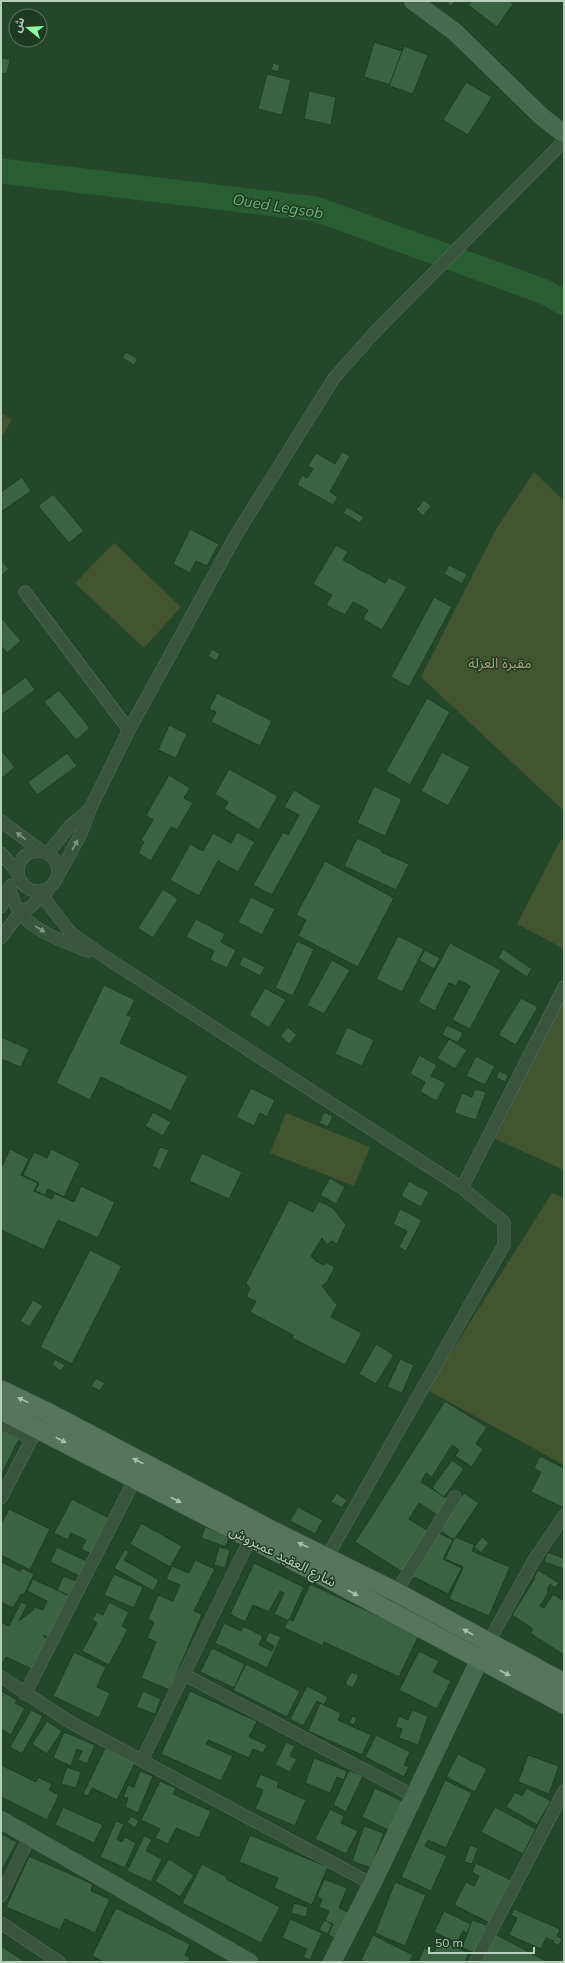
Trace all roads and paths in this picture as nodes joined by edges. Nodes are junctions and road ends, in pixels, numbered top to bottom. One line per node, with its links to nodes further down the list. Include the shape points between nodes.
1 (413, 1): 2 (street, via 455,32 541,116)
2 (564, 134)
3 (564, 141): 5 (street, via 374,333 334,378 236,535)
4 (25, 592): 5 (street)
5 (129, 730): 6 (street)
6 (90, 809): 8 (street); 11 (street, one-way to 6, via 80,834)
7 (1, 821): 8 (street, one-way to 7)
8 (44, 852): 10 (street, via 34,851 24,856 20,861); 11 (street, via 56,862 58,868)
9 (1, 853): 10 (street)
10 (18, 874): 11 (street, via 22,883 33,891 40,891); 12 (street)
11 (54, 882): 13 (street)
12 (9, 888): 14 (street); 15 (street)
13 (42, 897): 15 (street); 17 (street, via 71,933)
14 (1, 907)
15 (20, 912): 16 (street); 17 (street, one-way to 17, via 29,922 61,941)
16 (1, 938)
17 (105, 957): 19 (street)
18 (564, 987): 19 (street)
19 (462, 1188): 29 (street, via 504,1222 504,1245)
20 (1, 1390): 23 (main road, شارع العقيد عميروش, one-way to 20)
21 (1, 1410): 23 (main road, شارع العقيد عميروش)
22 (1, 1424): 23 (street)
23 (38, 1426): 24 (main road, شارع العقيد عميروش, one-way to 24); 26 (street); 29 (main road, شارع العقيد عميروش, one-way to 23)
24 (135, 1479): 28 (main road, شارع العقيد عميروش, one-way to 28); 37 (street)
25 (455, 1497): 31 (street)
26 (1, 1498)
27 (564, 1516): 32 (street, via 534,1560)
28 (250, 1539): 30 (main road, شارع العقيد عميروش); 34 (street)
29 (328, 1556): 30 (street); 31 (main road, شارع العقيد عميروش)
30 (318, 1573): 33 (main road, شارع العقيد عميروش, one-way to 33)
31 (396, 1592): 32 (main road, شارع العقيد عميروش, one-way to 31)
32 (488, 1643): 33 (street); 36 (main road, شارع العقيد عميروش)
33 (478, 1660): 38 (main road, شارع العقيد عميروش, one-way to 38); 41 (street)
34 (185, 1675): 39 (street); 41 (street)
35 (1, 1677): 37 (street)
36 (564, 1683)
37 (25, 1694): 39 (street, via 70,1722)
38 (564, 1704)
39 (142, 1760): 44 (street)
40 (564, 1791): 50 (street)
41 (414, 1796): 44 (street)
42 (1, 1820): 43 (street)
43 (30, 1836): 45 (street); 48 (street)
44 (372, 1884): 49 (street)
45 (1, 1896)
46 (1, 1923): 47 (street)
47 (59, 1962)
48 (249, 1962)
49 (332, 1962)
50 (475, 1962)

